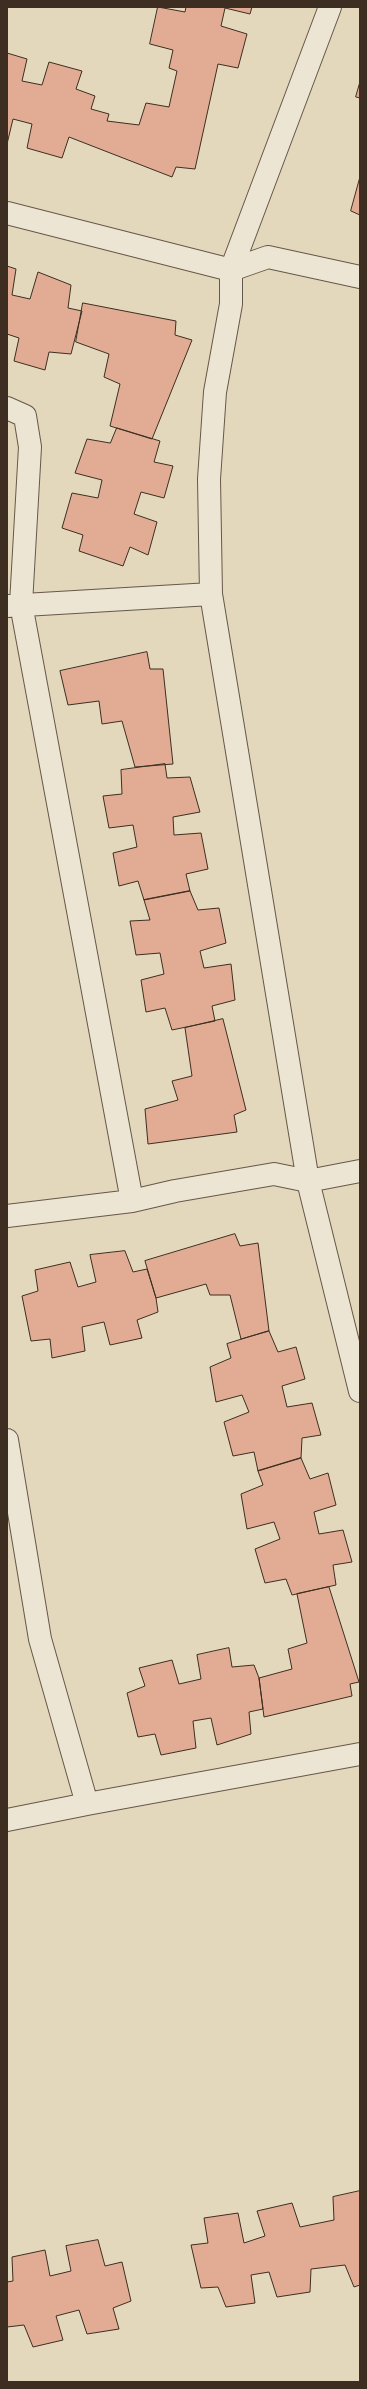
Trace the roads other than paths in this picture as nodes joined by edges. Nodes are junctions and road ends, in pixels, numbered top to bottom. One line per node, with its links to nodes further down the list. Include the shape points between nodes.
1 (330, 7): 3 (street)
2 (7, 213): 3 (street)
3 (231, 270): 4 (street, via 268,257); 6 (street, via 231,304 215,392 209,479)
4 (360, 277)
5 (7, 408): 7 (street, via 25,416 30,447)
6 (211, 594): 7 (street); 9 (street)
7 (14, 605): 10 (street)
8 (360, 1171): 9 (street)
9 (308, 1181): 10 (street, via 274,1174); 12 (street)
10 (132, 1201): 11 (street)
11 (7, 1216)
12 (360, 1391)
13 (7, 1440): 15 (street, via 40,1639)
14 (360, 1754): 15 (street)
15 (87, 1804): 16 (street)
16 (7, 1820)

